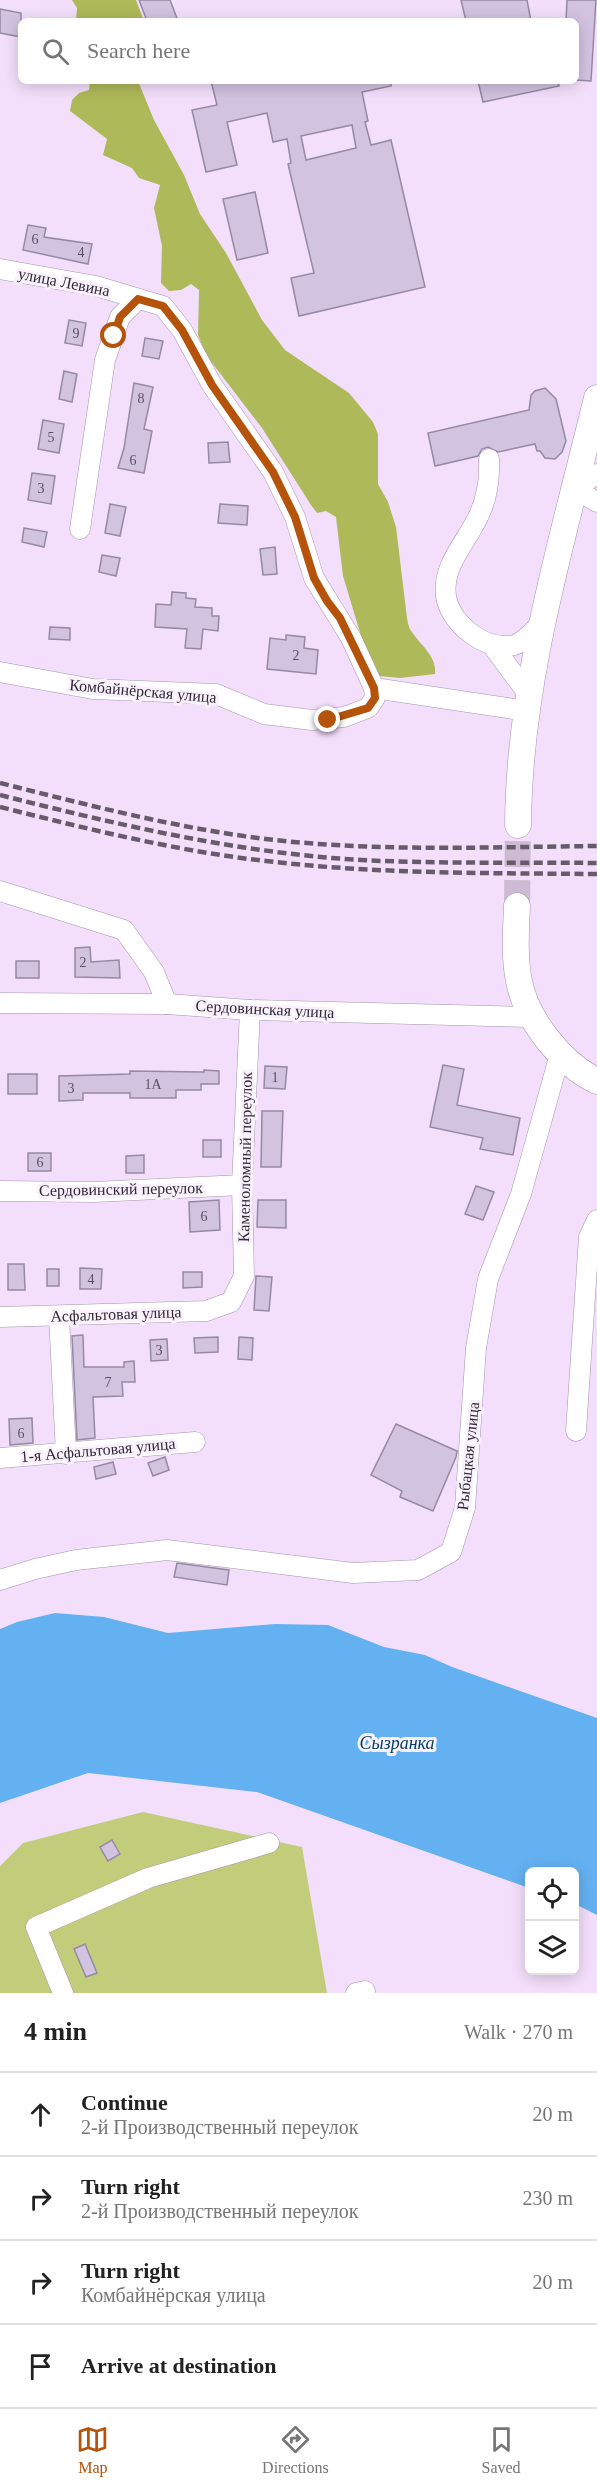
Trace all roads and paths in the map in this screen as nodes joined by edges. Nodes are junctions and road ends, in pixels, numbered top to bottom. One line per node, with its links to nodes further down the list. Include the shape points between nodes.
1 (0, 269): 2 (street, улица Левина, via 96,286)
2 (138, 299): 8 (street, via 120,317 105,360); 12 (street, улица Левина, via 163,306 182,330 212,385 273,472 295,517 314,578 340,618)
3 (597, 398): 6 (main road)
4 (489, 459): 10 (street, via 490,479 484,505 450,568 446,597 454,617 472,634)
5 (597, 474): 6 (street)
6 (575, 489): 7 (street); 9 (main road)
7 (597, 502)
8 (80, 529)
9 (543, 622): 10 (street, via 515,645); 13 (main road)
10 (492, 645): 13 (street)
11 (0, 672): 12 (street, Комбайнёрская улица, via 93,689 216,694 264,714 312,720 344,717 368,708 375,698)
12 (374, 688): 13 (street)
13 (528, 703): 14 (main road, via 518,782)
14 (518, 825)
15 (0, 891): 18 (street, via 124,930 154,972)
16 (517, 906): 20 (main road, via 519,982)
17 (0, 1003): 18 (street, Сердовинская улица)
18 (167, 1004): 19 (street, Сердовинская улица)
19 (250, 1010): 20 (street, Сердовинская улица); 23 (street, Каменоломный переулок)
20 (531, 1017): 21 (main road)
21 (560, 1054): 22 (main road); 33 (street, Рыбацкая улица, via 521,1194 488,1279 476,1348 465,1508 451,1552 418,1570 353,1573 167,1550 76,1560)
22 (597, 1081)
23 (242, 1185): 24 (street, Сердовинский переулок, via 94,1192); 26 (street, Каменоломный переулок, via 244,1276)
24 (0, 1191)
25 (597, 1220): 29 (street, via 589,1237)
26 (231, 1302): 27 (street, Асфальтовая улица, via 206,1311)
27 (59, 1316): 28 (street, Асфальтовая улица); 31 (street)
28 (0, 1317)
29 (576, 1431)
30 (195, 1442): 31 (street, 1-я Асфальтовая улица)
31 (66, 1454): 32 (street, 1-я Асфальтовая улица)
32 (0, 1458)
33 (0, 1580)
34 (269, 1843): 35 (street, via 148,1878 36,1928)
35 (63, 1993)

